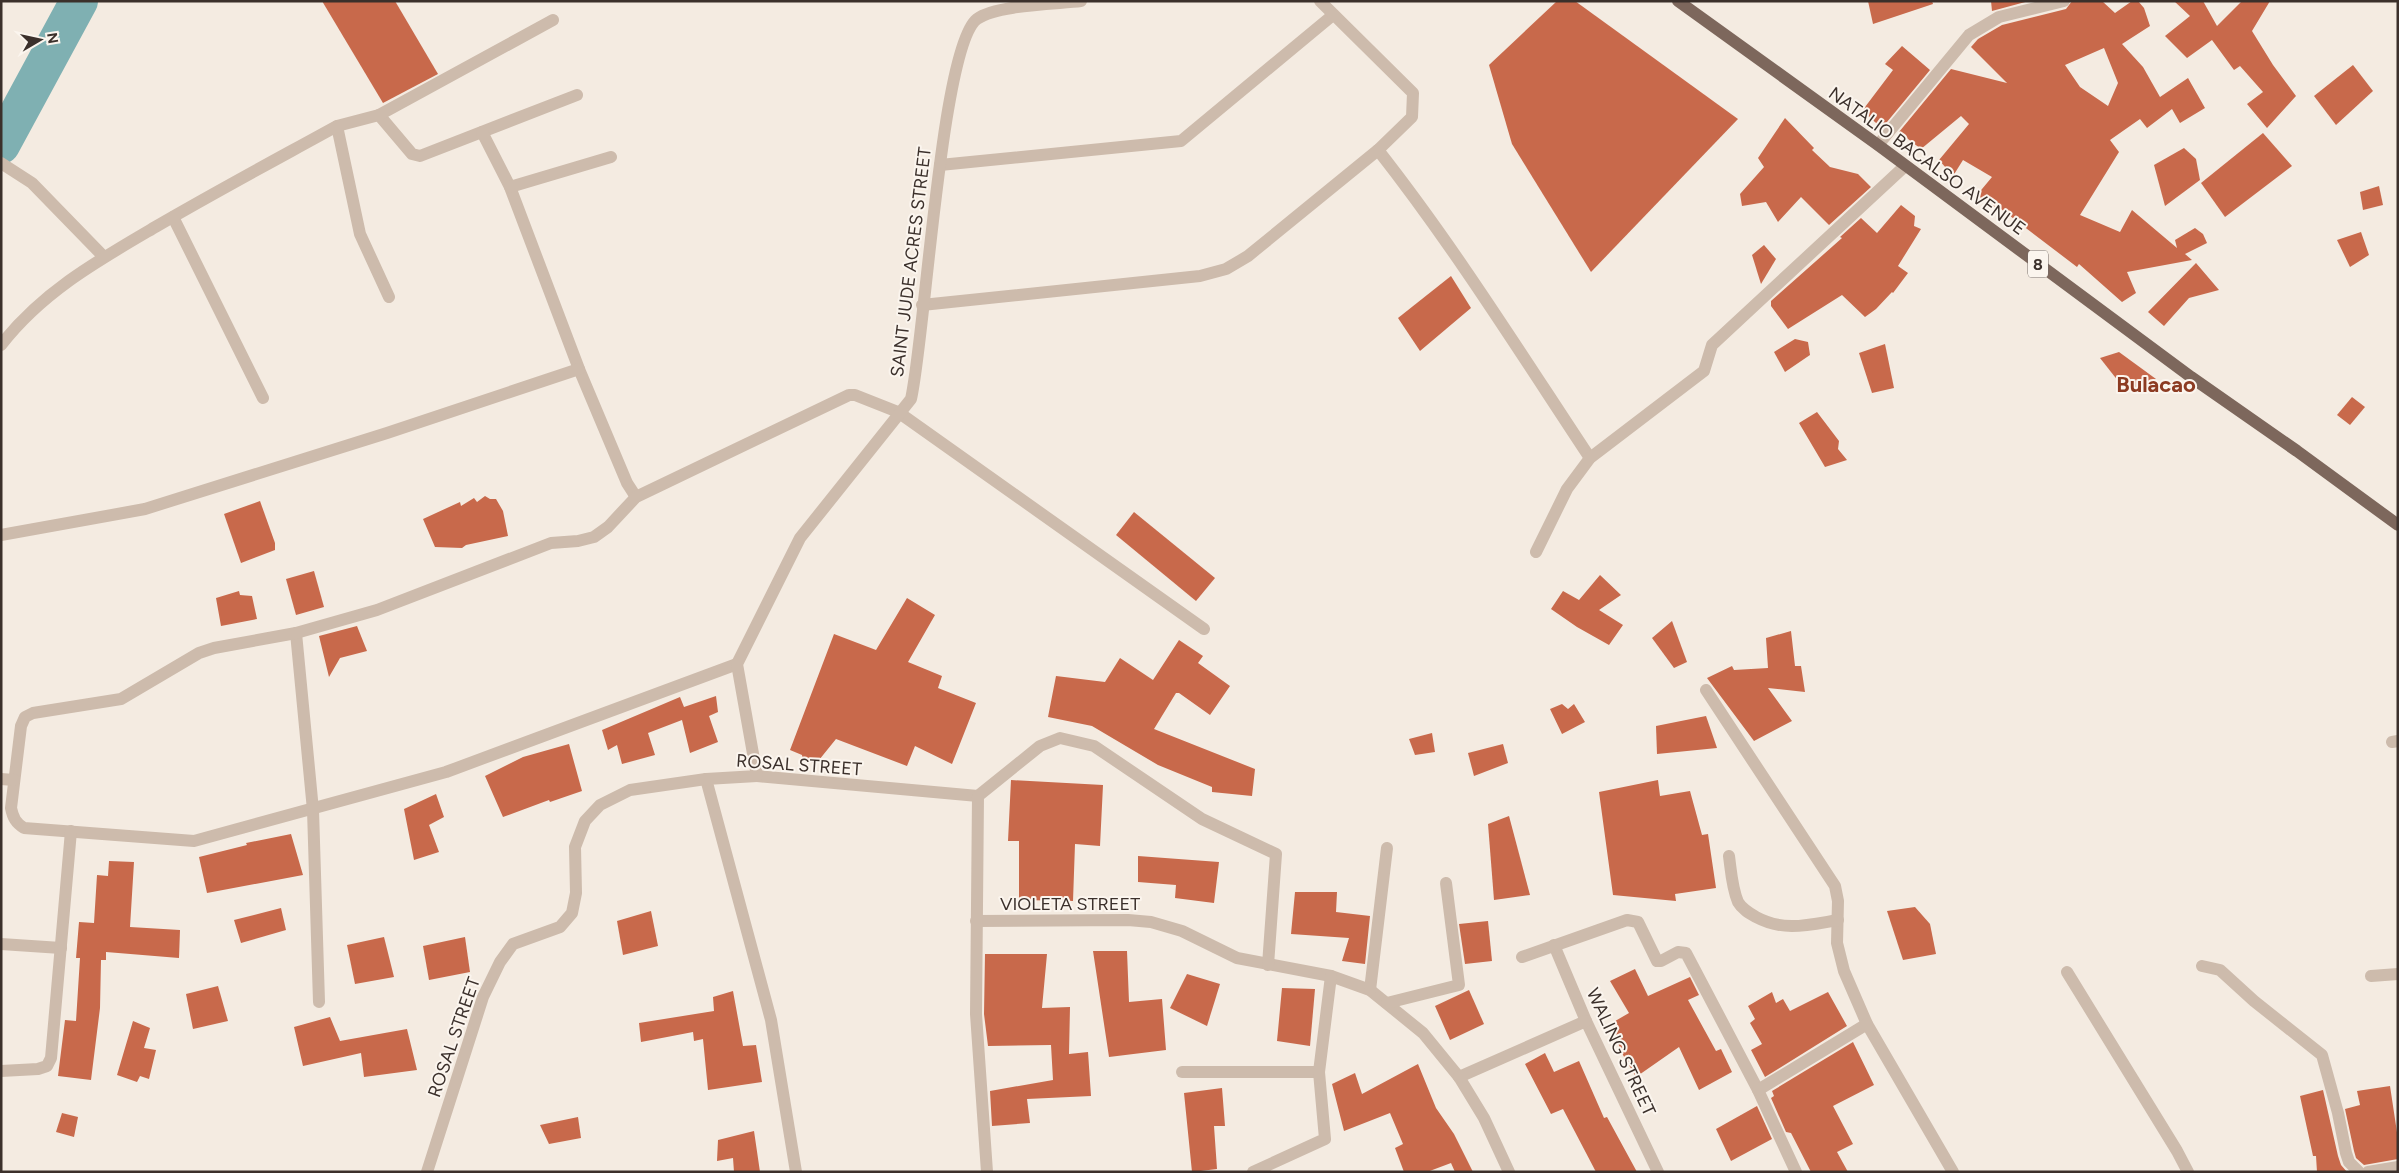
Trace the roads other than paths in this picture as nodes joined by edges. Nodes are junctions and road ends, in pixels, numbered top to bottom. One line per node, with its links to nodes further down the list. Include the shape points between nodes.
1 (1081, 1): 15 (street, SAINT JUDE ACRES STREET, via 1010,8 977,19 967,31 953,79)
2 (1320, 1): 5 (street)
3 (1678, 1): 11 (main road, NATALIO BACALSO AVENUE / 8)
4 (2064, 1): 11 (street, via 1999,17 1969,35)
5 (1333, 15): 12 (street, via 1414,93 1412,116); 15 (street, via 1181,141)
6 (553, 20): 8 (street)
7 (577, 95): 10 (street)
8 (379, 116): 9 (street); 10 (street, via 416,156)
9 (337, 126): 18 (street); 20 (street, via 360,234)
10 (482, 132): 17 (street)
11 (1878, 145): 16 (main road, NATALIO BACALSO AVENUE / 8)
12 (1378, 150): 21 (street, via 1248,256 1226,269 1200,276); 26 (street, via 1470,277)
13 (611, 157): 17 (street)
14 (1, 163): 19 (street, via 32,183)
15 (940, 165): 21 (street, SAINT JUDE ACRES STREET)
16 (1905, 166): 26 (street, via 1712,345 1704,371); 28 (main road, NATALIO BACALSO AVENUE / 8)
17 (510, 187): 23 (street)
18 (173, 217): 19 (street); 24 (street)
19 (104, 257): 22 (street, via 52,292 20,321)
20 (389, 297)
21 (922, 305): 25 (street, SAINT JUDE ACRES STREET, via 911,399)
22 (1, 345)
23 (579, 369): 27 (street); 29 (street, via 387,434 145,509)
24 (263, 398)
25 (898, 412): 27 (street, via 849,395); 31 (street); 33 (street, SAINT JUDE ACRES STREET, via 800,538)
26 (1590, 458): 30 (street, via 1567,489)
27 (636, 496): 32 (street, via 608,527 594,537 551,543 377,610)
28 (2398, 525)
29 (1, 535)
30 (1536, 552)
31 (1204, 629)
32 (296, 633): 37 (street, via 199,653 121,699 33,712 25,717 21,726); 39 (street)
33 (737, 664): 35 (street); 39 (street, via 446,772)
34 (1706, 690): 44 (street, via 1835,886)
35 (757, 776): 36 (street, ROSAL STREET); 38 (street, ROSAL STREET)
36 (706, 778): 67 (street, ROSAL STREET, via 630,790 600,805 585,821 575,846 576,892 572,913 560,927 513,944 500,962 483,997); 68 (street, via 771,1020)
37 (8, 780): 40 (street, via 11,808 17,824 24,828)
38 (978, 796): 45 (street); 50 (street, via 1040,746 1060,738 1094,746 1202,819 1276,854)
39 (313, 810): 40 (street, via 194,841); 57 (street)
40 (72, 831): 48 (street)
41 (1387, 848): 56 (street)
42 (1729, 856): 44 (street, via 1736,894 1747,912 1767,923 1790,928)
43 (1446, 883): 58 (street, via 1459,985)
44 (1838, 920): 60 (street, via 1837,943 1844,971)
45 (976, 921): 50 (street, VIOLETA STREET, via 1151,922 1182,931 1237,958); 69 (street, via 976,1014)
46 (1, 944): 48 (street)
47 (1554, 945): 49 (street); 59 (street, WALING STREET); 65 (street, via 1633,920 1638,922 1658,961 1678,952 1686,953)
48 (61, 948): 61 (street, via 51,1058 47,1066 38,1069)
49 (1522, 957)
50 (1268, 965): 54 (street, VIOLETA STREET)
51 (2202, 966): 76 (street, via 2220,970 2322,1055 2346,1153 2349,1162)
52 (2067, 972): 75 (street)
53 (2398, 974): 55 (street)
54 (1331, 976): 56 (street, VIOLETA STREET); 63 (street)
55 (2372, 976)
56 (1370, 990): 58 (street, VIOLETA STREET)
57 (319, 1002)
58 (1387, 1003): 64 (street, VIOLETA STREET, via 1423,1033)
59 (1586, 1020): 64 (street); 72 (street, WALING STREET)
60 (1867, 1024): 65 (street); 74 (street)
61 (1, 1071)
62 (1182, 1072): 63 (street)
63 (1320, 1072): 70 (street, via 1326,1138)
64 (1459, 1077): 71 (street, VIOLETA STREET, via 1484,1118)
65 (1758, 1090): 73 (street)
66 (2398, 1167): 77 (street)
67 (427, 1172)
68 (796, 1172)
69 (987, 1172)
70 (1253, 1172)
71 (1509, 1172)
72 (1658, 1172)
73 (1796, 1172)
74 (1953, 1172)
75 (2188, 1172)
76 (2359, 1172)
77 (2368, 1172)

